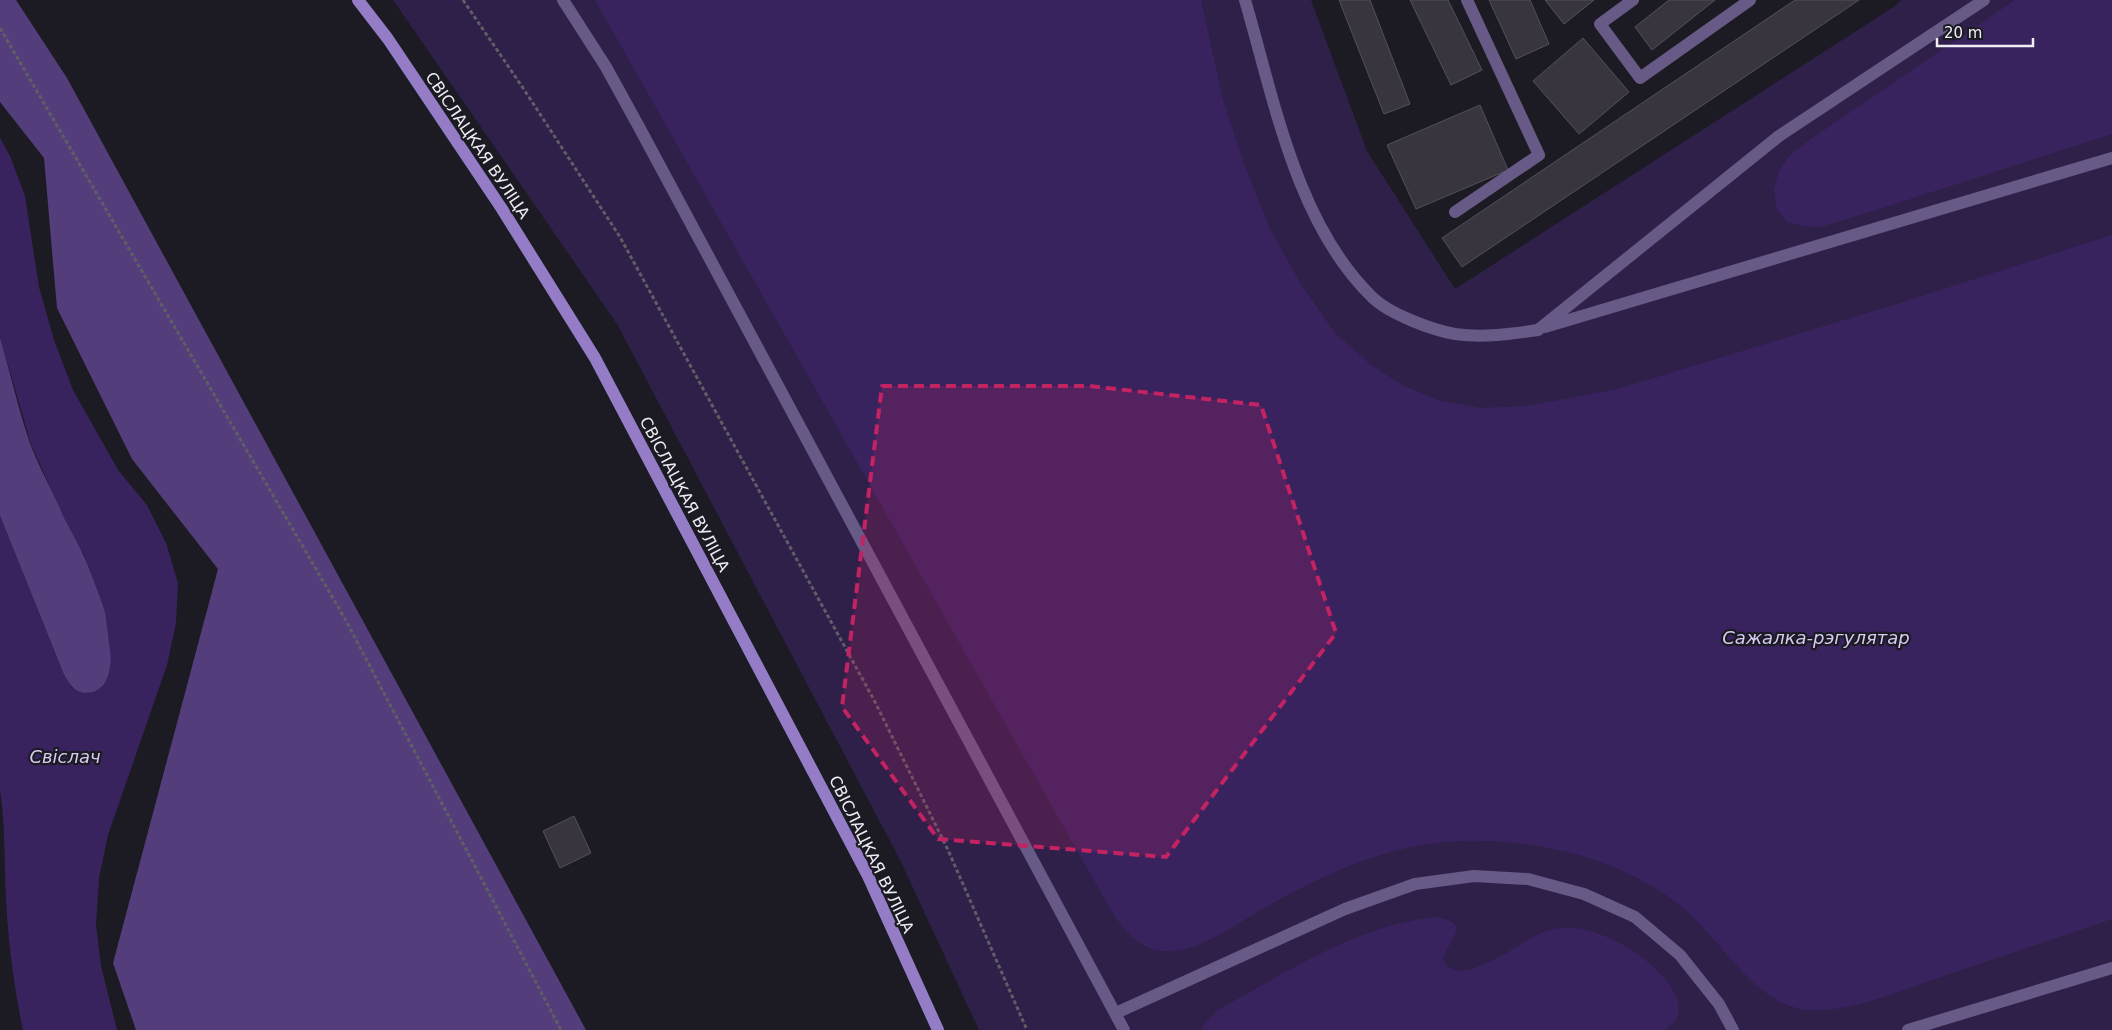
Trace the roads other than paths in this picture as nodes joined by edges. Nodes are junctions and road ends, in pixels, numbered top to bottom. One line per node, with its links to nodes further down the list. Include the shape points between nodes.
1 (358, 0): 13 (main road, СВІСЛАЦКАЯ ВУЛІЦА, via 388,39 502,209 595,358 868,876)
2 (563, 0): 12 (lane, via 639,127)
3 (1246, 0): 10 (lane, via 1285,140 1310,205 1340,260 1374,299 1409,320 1455,334 1498,336)
4 (1467, 0): 9 (lane, via 1539,155)
5 (1633, 0): 6 (lane, via 1600,24 1640,78)
6 (1750, 0)
7 (1984, 0): 10 (lane, via 1779,136)
8 (2112, 158): 10 (lane)
9 (1455, 212)
10 (1538, 330)
11 (2112, 968): 16 (lane)
12 (1116, 1013): 14 (lane); 15 (lane, via 1345,909 1415,884 1474,876 1528,879 1584,894 1635,917 1680,955 1719,1004)
13 (938, 1030)
14 (1124, 1030)
15 (1733, 1030)
16 (1908, 1030)

